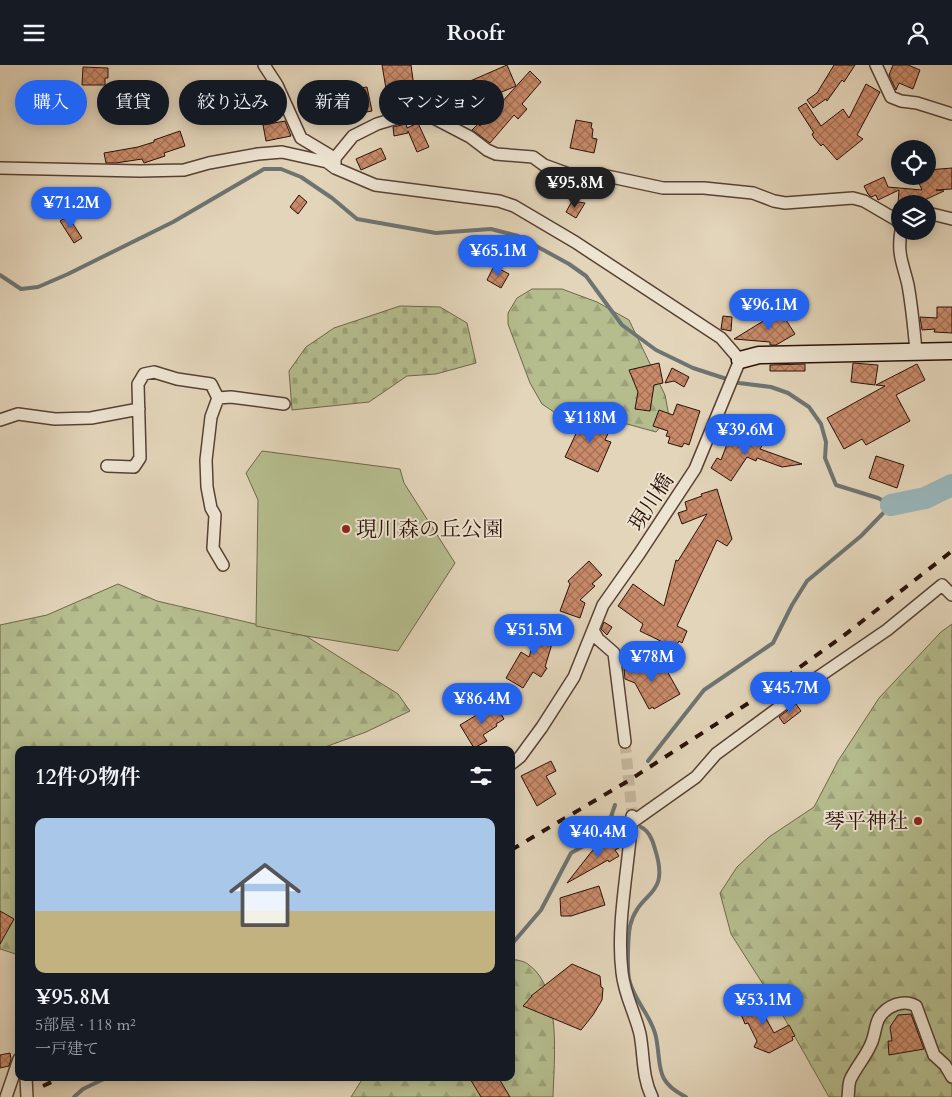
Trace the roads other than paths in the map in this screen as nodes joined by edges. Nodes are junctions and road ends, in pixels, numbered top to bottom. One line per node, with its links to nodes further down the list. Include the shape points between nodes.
1 (264, 65): 4 (street, via 277,85 301,138 331,156)
2 (876, 65): 3 (street, via 890,97)
3 (952, 114)
4 (331, 165): 5 (street, via 282,152 258,153 184,170); 7 (street, via 353,136 390,120 426,114 496,154 533,157 544,165 577,177 602,175 663,188 753,193 785,203 853,198); 12 (street, via 375,185 499,201 514,206 721,338)
5 (0, 167)
6 (936, 215): 8 (street)
7 (891, 216)
8 (952, 219)
9 (900, 240): 10 (street)
10 (916, 351): 11 (street); 12 (street, via 759,355)
11 (952, 351)
12 (738, 366): 20 (street, 現川橋, via 695,469 603,605)
13 (218, 398): 14 (street); 15 (street, via 211,384 154,372 144,375 138,384); 18 (street, via 211,417 206,459 207,487 214,515 214,548)
14 (284, 403)
15 (139, 409): 16 (street, via 91,418 55,419 18,414); 17 (street, via 140,458 134,467)
16 (0, 420)
17 (106, 466)
18 (223, 565)
19 (952, 595): 28 (street, via 942,585 887,630 808,684 716,754 696,777 632,818 621,928 621,970 639,1032 646,1083)
20 (592, 630): 21 (street, via 614,653); 22 (street, 現川橋, via 574,677 542,727)
21 (625, 742)
22 (515, 761)
23 (15, 1071): 26 (street)
24 (952, 1077): 29 (street, via 934,1055 916,1006 901,1003 886,1009 878,1019 872,1043 850,1079)
25 (26, 1081): 27 (street)
26 (6, 1097)
27 (27, 1097)
28 (652, 1097)
29 (848, 1097)

